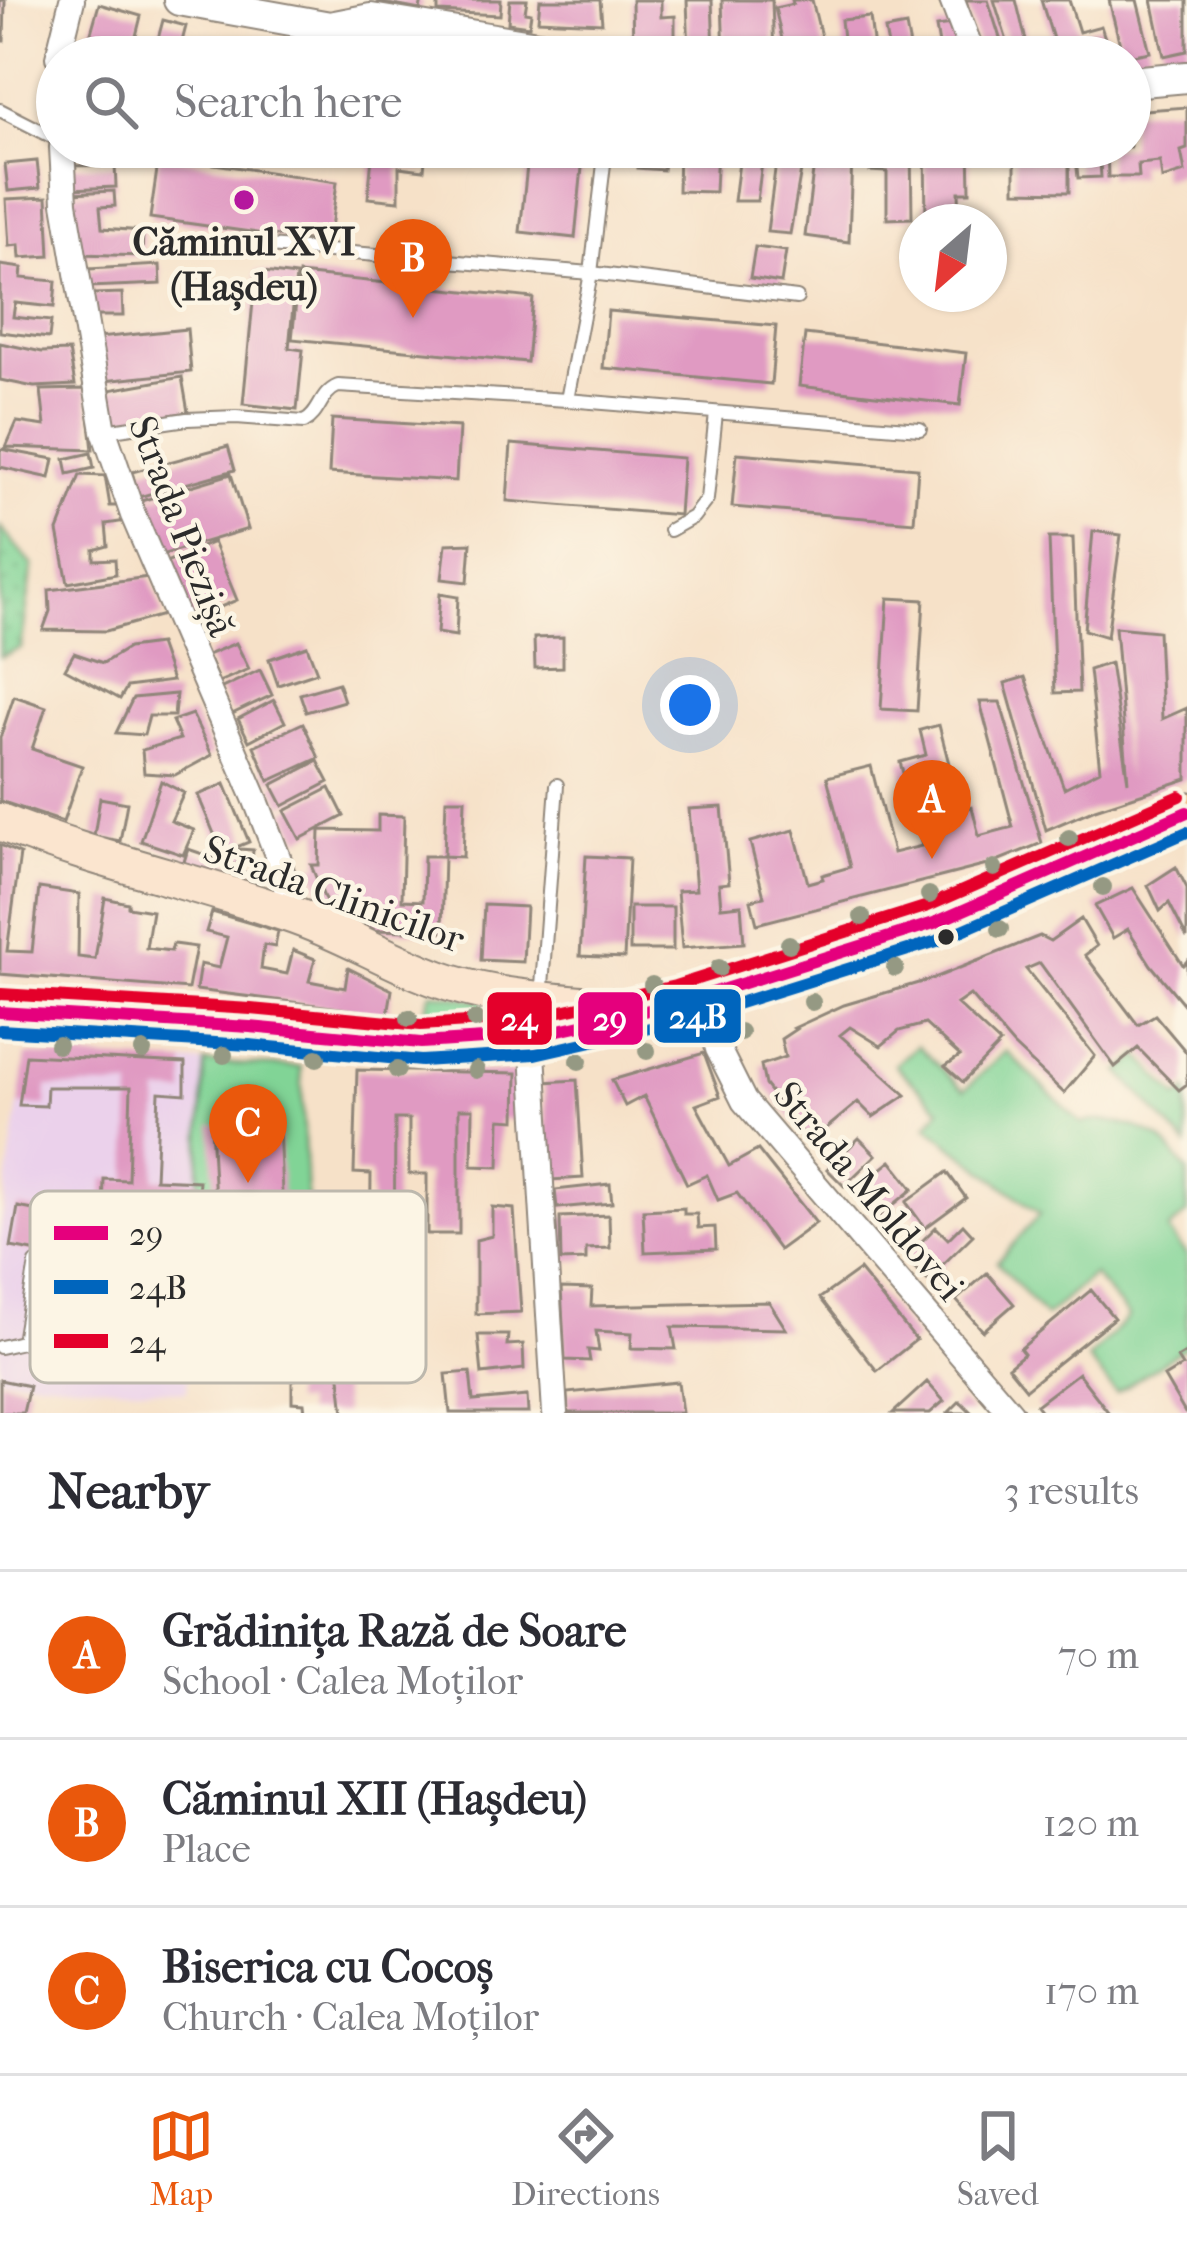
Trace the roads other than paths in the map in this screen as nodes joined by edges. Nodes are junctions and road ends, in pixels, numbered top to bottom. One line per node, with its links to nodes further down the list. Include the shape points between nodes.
1 (72, 0): 5 (street)
2 (179, 0): 4 (street)
3 (952, 0): 8 (street)
4 (330, 27): 6 (street); 7 (street, via 371,19)
5 (63, 36)
6 (346, 36)
7 (476, 36)
8 (966, 36)
9 (1187, 76): 10 (street)
10 (1151, 80)
11 (0, 110): 12 (lane)
12 (36, 128)
13 (63, 168): 21 (street, Strada Piezișă)
14 (604, 168): 16 (lane)
15 (269, 246): 16 (lane)
16 (592, 273): 17 (lane); 18 (lane)
17 (797, 298)
18 (567, 400): 19 (lane); 21 (lane, via 338,386 304,422 187,419)
19 (716, 413): 20 (lane); 22 (lane, via 707,499)
20 (920, 429)
21 (104, 431): 26 (street, Strada Piezișă, via 279,860)
22 (670, 530)
23 (557, 785): 29 (lane)
24 (1187, 812): 27 (main road, via 934,922)
25 (0, 822): 26 (main road, Strada Clinicilor)
26 (293, 915): 29 (main road, Strada Clinicilor)
27 (704, 996): 29 (main road, via 646,1010); 35 (street, Strada Moldovei, via 744,1101)
28 (0, 1012): 29 (main road, via 422,1042)
29 (537, 1017): 34 (street)
30 (30, 1299): 32 (lane)
31 (30, 1340): 32 (lane)
32 (23, 1342): 33 (lane)
33 (0, 1347)
34 (555, 1413)
35 (1011, 1413)

